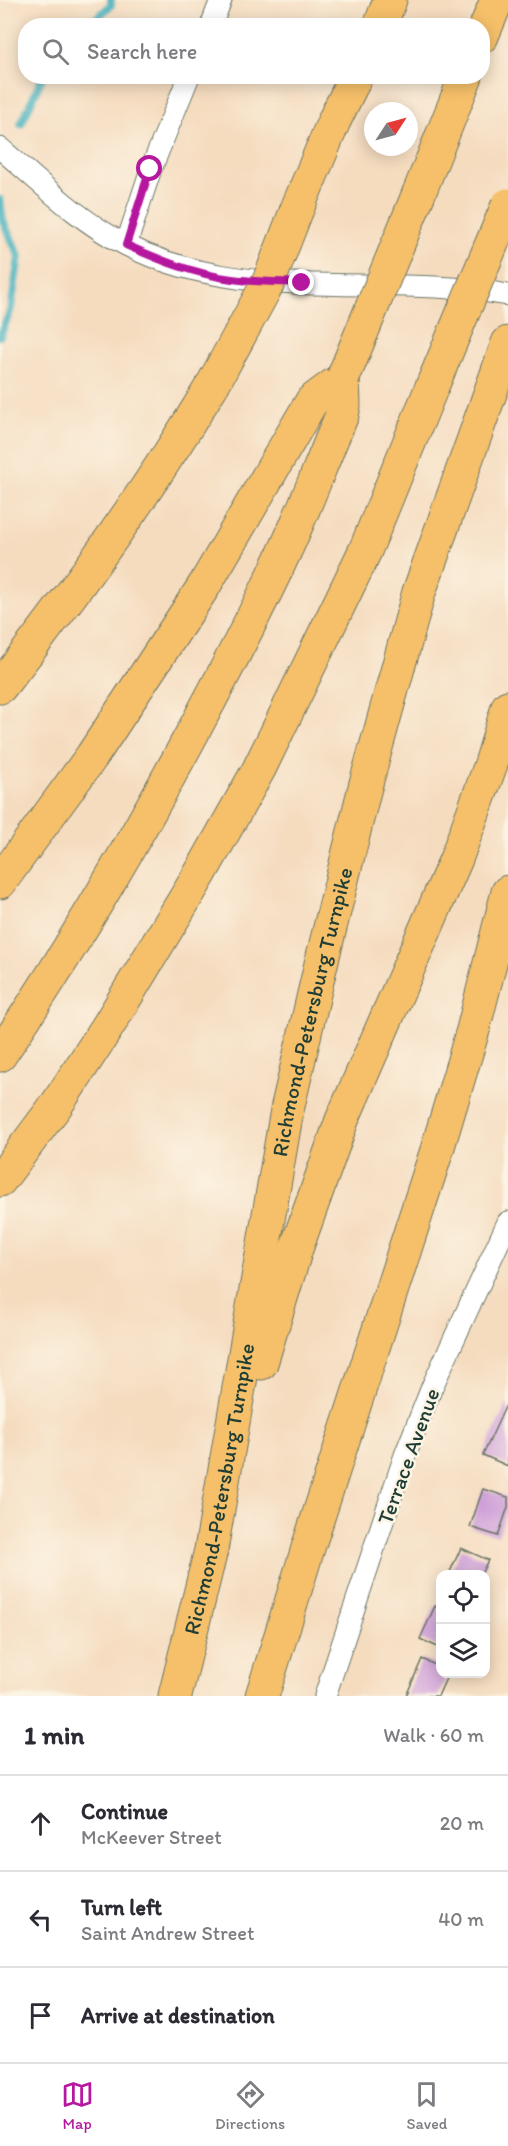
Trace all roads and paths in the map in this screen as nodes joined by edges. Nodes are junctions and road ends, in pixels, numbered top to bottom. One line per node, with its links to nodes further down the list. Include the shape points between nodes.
1 (221, 0): 5 (street)
2 (372, 0): 6 (highway)
3 (390, 0): 7 (highway)
4 (497, 0): 8 (highway)
5 (214, 18)
6 (366, 18)
7 (383, 18)
8 (490, 18)
9 (186, 84): 16 (street, via 150,169)
10 (346, 84): 13 (highway)
11 (352, 84): 13 (highway)
12 (463, 84): 19 (highway, bridge)
13 (334, 122): 20 (highway, bridge, via 269,281 213,384 103,552)
14 (0, 148): 16 (street, via 81,218)
15 (508, 205): 25 (highway, bridge, via 365,551 259,769 108,1026 57,1104)
16 (126, 245): 17 (street, via 169,264 234,279 448,287)
17 (508, 295)
18 (508, 343): 27 (highway, Richmond-Petersburg Turnpike, via 419,592 321,964 287,1110)
19 (343, 378): 22 (highway, via 312,401 204,586 92,756); 24 (highway, via 342,415 251,622 98,903)
20 (0, 687)
21 (508, 707): 27 (highway, via 456,859 342,1120 300,1238 242,1425)
22 (0, 882)
23 (508, 892): 29 (highway, via 437,1150)
24 (0, 1054)
25 (0, 1180)
26 (508, 1222): 30 (street, Terrace Avenue, via 405,1455)
27 (211, 1550): 28 (highway, Richmond-Petersburg Turnpike)
28 (176, 1696)
29 (262, 1696)
30 (325, 1696)

